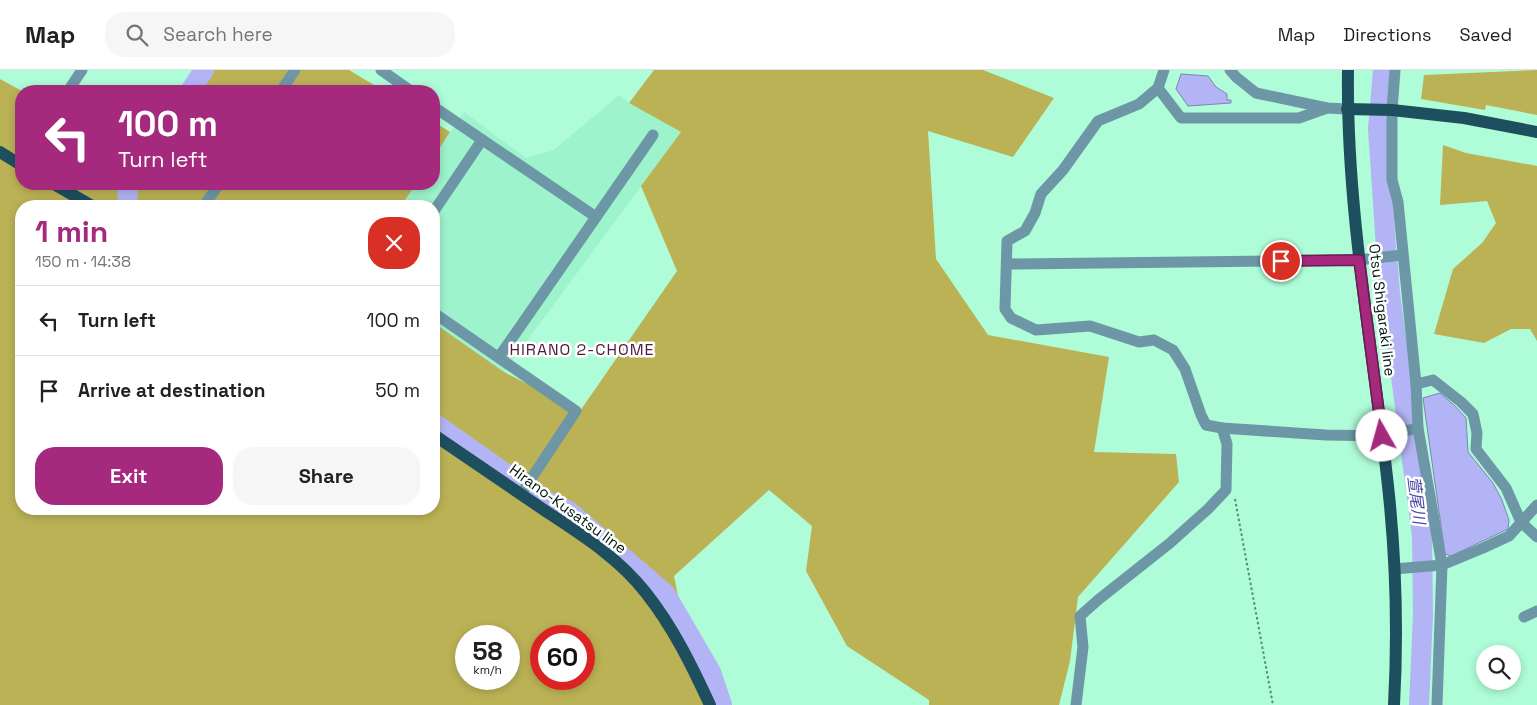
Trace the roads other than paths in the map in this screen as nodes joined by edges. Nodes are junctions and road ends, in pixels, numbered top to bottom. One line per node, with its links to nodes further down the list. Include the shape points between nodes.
1 (82, 70): 8 (street)
2 (295, 70): 9 (street)
3 (381, 70): 10 (street)
4 (1164, 70): 11 (street)
5 (1230, 70): 12 (street, via 1256,93)
6 (1348, 70): 13 (main road, Otsu Shigaraki line)
7 (1395, 70): 14 (street)
8 (72, 85)
9 (285, 85)
10 (403, 85)
11 (1158, 88): 12 (street, via 1181,118 1298,118); 27 (street, via 1139,104 1098,121 1063,170 1041,194 1025,231 1007,241)
12 (1327, 108): 13 (street)
13 (1347, 109): 14 (main road); 26 (main road, Otsu Shigaraki line, via 1352,198)
14 (1391, 110): 16 (main road, via 1464,118); 25 (street, via 1392,180 1398,202)
15 (440, 111): 18 (street)
16 (1537, 132)
17 (653, 135): 24 (street)
18 (482, 140): 23 (street); 24 (street)
19 (0, 152): 20 (main road)
20 (15, 161)
21 (64, 190): 22 (main road)
22 (82, 200)
23 (440, 202)
24 (596, 217): 29 (street)
25 (1399, 255): 26 (street); 30 (street)
26 (1364, 259): 27 (street); 33 (main road, Otsu Shigaraki line)
27 (1007, 264): 31 (street, via 1005,309 1011,318 1036,330 1090,326 1139,342 1154,340 1173,350 1185,369 1206,425)
28 (440, 317): 29 (street)
29 (498, 358): 35 (street, via 576,411)
30 (1416, 384): 32 (street); 37 (street, via 1433,380 1473,414 1476,450 1506,488)
31 (1222, 428): 33 (street); 44 (street, via 1227,444 1226,490 1170,543 1080,616 1083,647)
32 (1418, 428): 33 (street); 39 (street)
33 (1382, 435): 40 (main road, Otsu Shigaraki line)
34 (440, 439): 35 (main road, Hirano-Kusatsu line)
35 (521, 494): 43 (main road, Hirano-Kusatsu line, via 585,537 646,592 692,666)
36 (1537, 504): 37 (street)
37 (1521, 522): 38 (street); 39 (street, via 1509,536)
38 (1537, 537)
39 (1438, 565): 40 (street); 46 (street)
40 (1400, 568): 45 (main road, Otsu Shigaraki line)
41 (1537, 611): 42 (street)
42 (1524, 617)
43 (710, 705)
44 (1076, 705)
45 (1394, 705)
46 (1437, 705)

